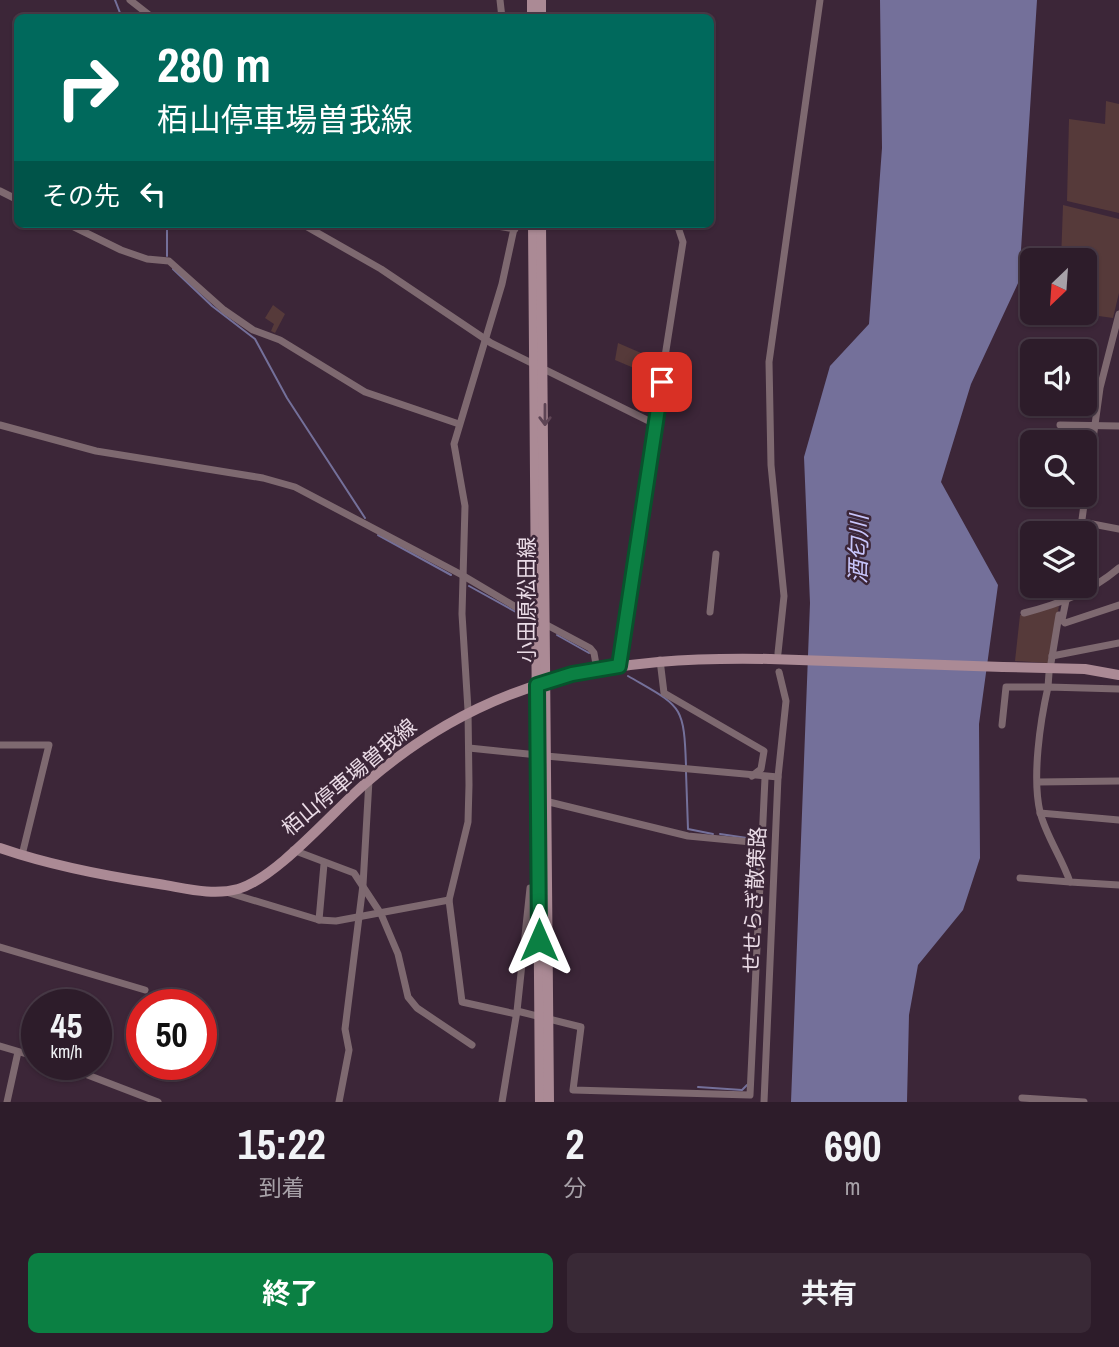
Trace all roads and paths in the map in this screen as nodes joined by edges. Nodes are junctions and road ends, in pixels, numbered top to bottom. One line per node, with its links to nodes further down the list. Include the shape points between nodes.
1 (130, 0): 3 (street)
2 (820, 0): 33 (street, via 769,362 769,443 785,596)
3 (148, 14)
4 (76, 228): 13 (street, via 121,250 169,261 253,330 280,340 365,392)
5 (309, 228): 11 (street)
6 (515, 228): 11 (street)
7 (533, 228): 12 (main road, 小田原松田線)
8 (541, 228): 12 (main road, 小田原松田線)
9 (678, 228): 14 (street, via 683,242)
10 (1119, 314): 17 (street, via 1100,388)
11 (486, 339): 12 (street); 13 (street)
12 (538, 367): 14 (street); 31 (main road, 小田原松田線)
13 (459, 424): 24 (street, via 454,444 465,506)
14 (655, 424): 35 (street)
15 (0, 425): 24 (street, via 96,451 295,487)
16 (1060, 425): 17 (street)
17 (1096, 426): 18 (street); 19 (street)
18 (1119, 426)
19 (1082, 521)
20 (1097, 524): 21 (street)
21 (1119, 528)
22 (716, 554): 28 (street)
23 (1119, 568): 26 (street)
24 (462, 575): 31 (street); 43 (street)
25 (1065, 598): 26 (street)
26 (1064, 602): 29 (street); 30 (street)
27 (1119, 605): 30 (street, via 1065,624)
28 (710, 612)
29 (1024, 613)
30 (1060, 620): 32 (street, via 1051,659)
31 (540, 622): 36 (street, via 590,648); 40 (main road, 小田原松田線)
32 (1119, 643)
33 (774, 656): 34 (main road, 栢山停車場曽我線); 39 (main road, 栢山停車場曽我線, bridge, via 1085,669)
34 (660, 660): 35 (main road, 栢山停車場曽我線); 48 (street, via 664,693 764,751 761,769)
35 (618, 666): 36 (main road, 栢山停車場曽我線)
36 (599, 669): 40 (main road, 栢山停車場曽我線)
37 (779, 673): 49 (street, せせらぎ散策路, via 786,701)
38 (1049, 673): 41 (street)
39 (1119, 676)
40 (541, 684): 43 (main road, 栢山停車場曽我線); 47 (main road, 小田原松田線)
41 (1048, 687): 42 (street); 44 (street, via 1006,687); 53 (street)
42 (1119, 689)
43 (468, 710): 46 (street); 51 (main road, 栢山停車場曽我線)
44 (1002, 725)
45 (0, 745): 60 (street, via 49,745)
46 (469, 748): 47 (street); 68 (street, via 468,822)
47 (542, 755): 48 (street); 54 (main road, 小田原松田線); 66 (main road, 小田原松田線)
48 (751, 776): 50 (street)
49 (778, 777): 50 (street); 88 (street, せせらぎ散策路)
50 (765, 778): 57 (street)
51 (369, 779): 59 (main road, 栢山停車場曽我線); 64 (street)
52 (1119, 780): 53 (street)
53 (1038, 782): 55 (street)
54 (545, 801): 57 (street, via 688,836 716,835); 75 (main road, 小田原松田線)
55 (1040, 813): 56 (street); 63 (street)
56 (1119, 820)
57 (761, 843): 75 (street, via 750,1095 573,1090 581,1027)
58 (0, 848): 60 (main road, 栢山停車場曽我線)
59 (293, 850): 61 (street); 67 (main road, 栢山停車場曽我線, via 263,877)
60 (22, 855): 67 (main road, 栢山停車場曽我線, via 70,869)
61 (324, 864): 64 (street, via 354,873); 71 (street)
62 (1020, 878): 63 (street)
63 (1070, 882): 65 (street)
64 (363, 885): 69 (street); 70 (street)
65 (1119, 885)
66 (539, 888): 74 (street, via 530,888); 75 (main road, 小田原松田線)
67 (226, 892): 71 (street)
68 (449, 900): 69 (street); 74 (street, via 462,1002)
69 (381, 914): 70 (street); 76 (street, via 398,954 408,997)
70 (359, 918): 71 (street); 84 (street, via 345,1029 349,1049)
71 (319, 920)
72 (0, 947): 73 (street)
73 (142, 989)
74 (516, 1013): 75 (street); 85 (street)
75 (544, 1018): 86 (main road, 小田原松田線); 87 (main road, 小田原松田線)
76 (472, 1045)
77 (0, 1046): 78 (street)
78 (18, 1052): 79 (street); 82 (street)
79 (21, 1053)
80 (101, 1080): 83 (street)
81 (1022, 1098): 89 (street)
82 (7, 1102)
83 (158, 1102)
84 (339, 1102)
85 (502, 1102)
86 (540, 1102)
87 (549, 1102)
88 (764, 1102)
89 (1084, 1102)

